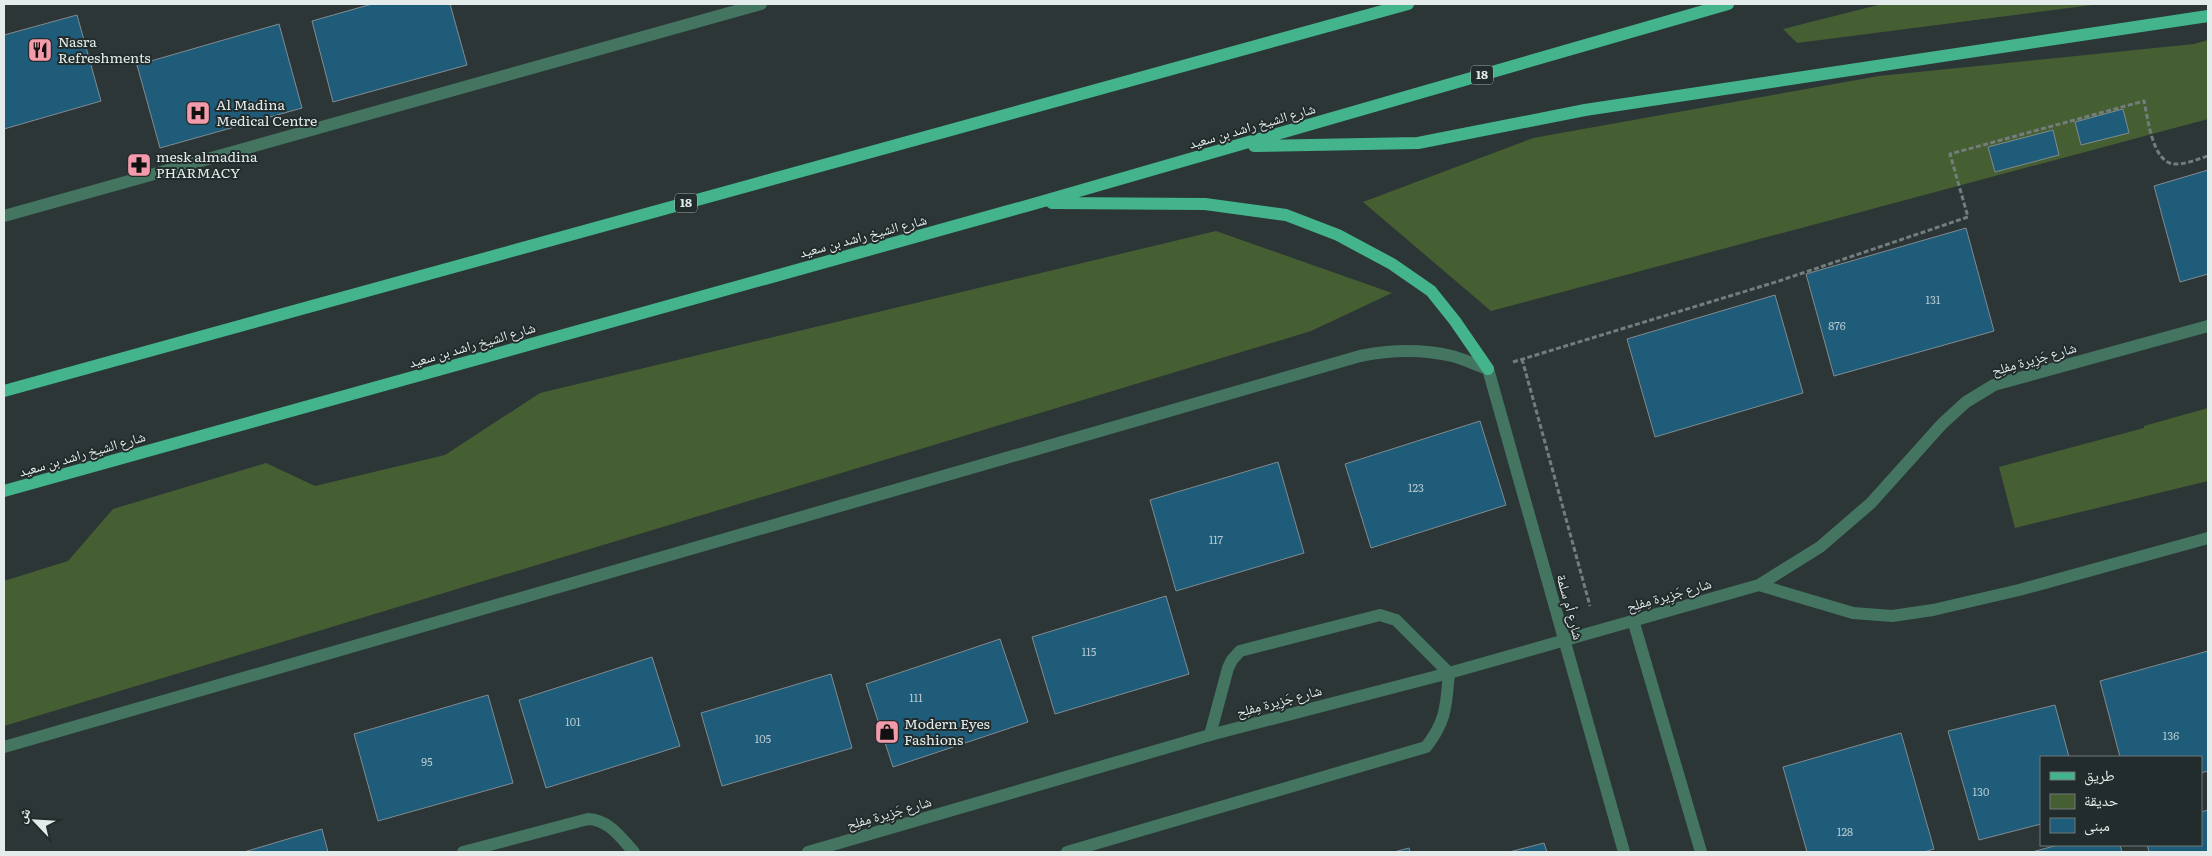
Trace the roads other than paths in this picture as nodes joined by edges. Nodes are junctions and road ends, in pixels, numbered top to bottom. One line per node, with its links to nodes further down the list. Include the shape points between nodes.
1 (761, 4): 9 (street)
2 (1382, 4): 5 (main road)
3 (1408, 4): 5 (main road, 18)
4 (1728, 4): 7 (main road, شارع الشيخ راشد بن سعيد / 18)
5 (1368, 15): 12 (main road, 18)
6 (2208, 16): 7 (main road, via 1585,110 1418,142)
7 (1236, 146): 8 (main road, شارع الشيخ راشد بن سعيد / 18)
8 (1037, 204): 11 (main road, via 1205,204 1286,215 1338,235 1431,291); 13 (main road, شارع الشيخ راشد بن سعيد / 18)
9 (4, 216)
10 (2208, 326): 15 (street, شارع جَزِيرة مِفلِح, via 1994,385 1966,402 1942,424 1871,503 1820,547)
11 (1488, 370): 17 (street, شارع أم سلمة); 20 (street, via 1452,356 1419,352 1388,351 1360,356)
12 (4, 391)
13 (4, 491)
14 (2208, 538): 15 (street, via 2019,590 1892,616 1853,613)
15 (1759, 585): 16 (street, شارع جَزِيرة مِفلِح)
16 (1633, 620): 17 (street, شارع جَزِيرة مِفلِح); 26 (street)
17 (1564, 640): 18 (street, شارع جَزِيرة مِفلِح); 25 (street, شارع أم سلمة)
18 (1449, 673): 19 (street, شارع جَزِيرة مِفلِح); 19 (street, via 1396,620 1380,615 1240,651 1228,668); 24 (street, via 1446,712 1438,732 1426,747)
19 (1210, 735): 23 (street, شارع جَزِيرة مِفلِح)
20 (4, 747)
21 (463, 852): 22 (street, via 588,819 608,824)
22 (634, 852)
23 (808, 852)
24 (1067, 852)
25 (1624, 852)
26 (1701, 852)

